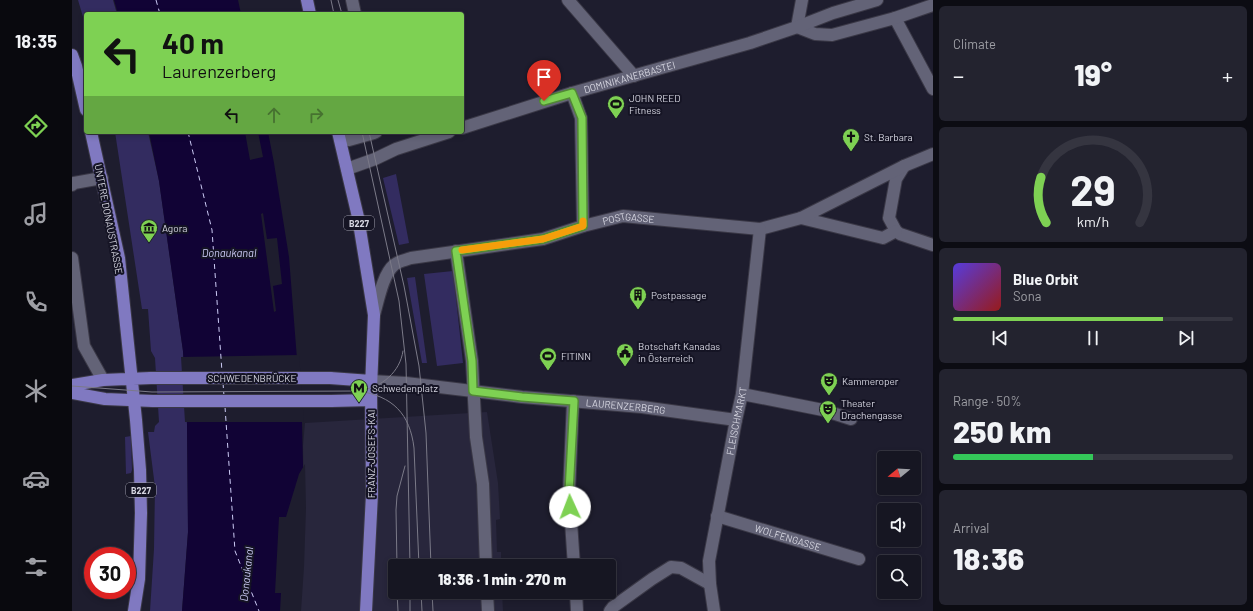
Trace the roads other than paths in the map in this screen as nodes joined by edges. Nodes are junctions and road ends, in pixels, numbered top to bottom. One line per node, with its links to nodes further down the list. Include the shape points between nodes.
1 (307, 0): 7 (main road)
2 (352, 0): 8 (street)
3 (568, 0): 12 (street)
4 (802, 0): 10 (street)
5 (877, 0): 10 (street, DOMINIKANERBASTEI)
6 (933, 5): 9 (street)
7 (310, 12)
8 (355, 12)
9 (894, 18): 10 (street, via 832,35 815,34); 13 (street)
10 (797, 27): 12 (street, DOMINIKANERBASTEI, via 750,44)
11 (72, 54): 15 (main road)
12 (634, 76): 14 (street, DOMINIKANERBASTEI)
13 (933, 88)
14 (572, 93): 16 (street, DOMINIKANERBASTEI); 28 (street, via 582,118)
15 (84, 102)
16 (464, 127)
17 (91, 134): 25 (main road, UNTERE DONAUSTRASSE / B227)
18 (338, 134): 24 (main road, FRANZ-JOSEFS-KAI / B227)
19 (340, 134): 20 (street, FRANZ-JOSEFS-KAI, via 349,140)
20 (374, 134)
21 (443, 134): 24 (street)
22 (933, 154): 23 (street, POSTGASSE)
23 (904, 166): 27 (street, POSTGASSE); 30 (street, via 896,179 889,218)
24 (347, 169): 34 (main road, FRANZ-JOSEFS-KAI / B227, via 358,216)
25 (102, 178): 26 (street); 35 (main road, UNTERE DONAUSTRASSE / B227, via 119,258)
26 (72, 185)
27 (801, 218): 29 (street, POSTGASSE); 30 (street, POSTGASSE, via 883,238)
28 (583, 226): 29 (street, POSTGASSE, via 623,216); 32 (street, POSTGASSE, via 543,239)
29 (760, 229): 41 (street, FLEISCHMARKT)
30 (896, 231): 31 (street)
31 (933, 245)
32 (456, 251): 34 (street, POSTGASSE, via 411,258 393,265 386,276); 39 (street, via 472,361)
33 (72, 258): 36 (street, via 84,346)
34 (374, 314): 37 (main road, FRANZ-JOSEFS-KAI / B227)
35 (132, 379): 36 (main road, SCHWEDENBRÜCKE); 37 (main road, SCHWEDENBRÜCKE, bridge, via 330,378); 43 (main road, B227)
36 (103, 380): 38 (main road, SCHWEDENBRÜCKE)
37 (371, 381): 39 (street, LAURENZERBERG); 42 (main road, FRANZ-JOSEFS-KAI / B227)
38 (72, 385)
39 (473, 391): 44 (street, LAURENZERBERG); 48 (street, via 483,484)
40 (72, 393): 43 (main road)
41 (742, 394): 45 (street, via 823,410); 46 (street, FLEISCHMARKT)
42 (371, 400): 43 (main road, bridge); 55 (main road, FRANZ-JOSEFS-KAI / B227, via 372,494)
43 (134, 401): 54 (main road, B227, via 141,513 139,579)
44 (574, 401): 46 (street, LAURENZERBERG); 49 (street, via 569,492)
45 (851, 419)
46 (736, 420): 47 (street, FLEISCHMARKT)
47 (717, 516): 50 (street, WOLFENGASSE); 51 (street, FLEISCHMARKT, via 709,561)
48 (486, 559)
49 (574, 559)
50 (858, 559)
51 (710, 584): 58 (street, via 681,568 671,568); 59 (street, FLEISCHMARKT)
52 (487, 599): 56 (street)
53 (576, 599): 57 (street)
54 (134, 611)
55 (366, 611)
56 (488, 611)
57 (577, 611)
58 (610, 611)
59 (714, 611)

